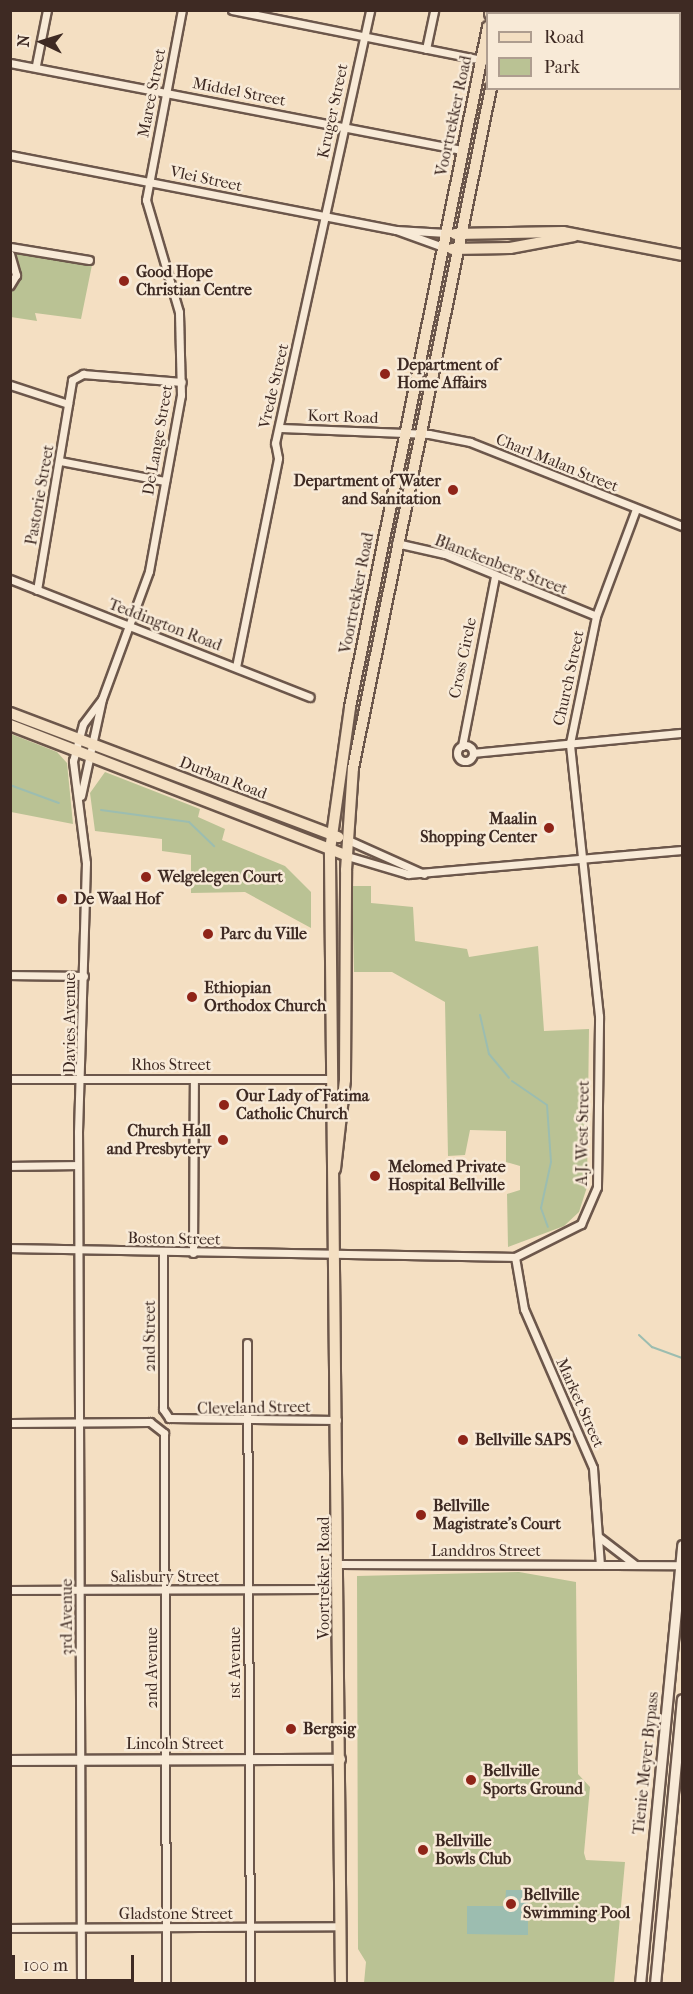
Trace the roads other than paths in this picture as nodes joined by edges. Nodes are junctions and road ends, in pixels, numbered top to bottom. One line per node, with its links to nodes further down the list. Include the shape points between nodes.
1 (47, 10): 13 (street)
2 (182, 10): 15 (street, Maree Street)
3 (232, 10): 7 (street)
4 (275, 10): 7 (street)
5 (370, 10): 8 (street, Kruger Street)
6 (434, 10): 10 (street)
7 (274, 19): 8 (street)
8 (364, 36): 10 (street); 16 (street, Kruger Street)
9 (486, 40): 11 (main road, Voortrekker Road)
10 (426, 49): 11 (street)
11 (484, 60): 17 (main road, Voortrekker Road)
12 (10, 63): 13 (street, Middel Street)
13 (36, 65): 15 (street, Middel Street)
14 (491, 90): 23 (main road, Voortrekker Road)
15 (166, 92): 16 (street, Middel Street); 19 (street, Maree Street)
16 (345, 127): 17 (street, Middel Street); 20 (street, Kruger Street)
17 (462, 150): 22 (main road, Voortrekker Road)
18 (10, 154): 19 (street, Vlei Street)
19 (149, 181): 20 (street, Vlei Street); 32 (street, De Lange Street, via 150,219 179,312)
20 (323, 217): 21 (street, Vlei Street); 35 (street, Vrede Street)
21 (396, 231): 22 (street, Vlei Street); 26 (street, Vlei Street)
22 (446, 233): 23 (main road); 26 (main road, Voortrekker Road)
23 (460, 235): 24 (main road, via 563,232); 27 (main road, Voortrekker Road)
24 (574, 236): 27 (main road, via 510,248); 29 (main road)
25 (10, 247): 30 (street)
26 (443, 247): 27 (main road); 36 (main road, Voortrekker Road)
27 (457, 250): 37 (main road, Voortrekker Road)
28 (10, 254): 31 (street, via 16,275)
29 (682, 255)
30 (88, 260)
31 (11, 285)
32 (182, 382): 34 (street, Pastorie Street, via 83,374 70,383); 39 (street, De Lange Street)
33 (10, 385): 34 (street)
34 (68, 404): 38 (street, Pastorie Street)
35 (281, 428): 36 (street, Kort Road); 48 (street, Vrede Street, via 275,443 278,458)
36 (404, 433): 37 (street, Kort Road); 62 (main road, Voortrekker Road, via 350,707)
37 (419, 433): 40 (street, Charl Malan Street, via 470,442); 42 (main road, Voortrekker Road)
38 (60, 461): 39 (street); 45 (street, Pastorie Street)
39 (165, 481): 47 (street, De Lange Street, via 149,572)
40 (636, 509): 41 (street, Charl Malan Street); 46 (street, Church Street)
41 (682, 526)
42 (396, 543): 43 (street, Blanckenberg Street, via 445,554); 63 (main road, Voortrekker Road, via 353,768)
43 (495, 576): 46 (street, Blanckenberg Street); 57 (street, Cross Circle)
44 (10, 579): 45 (street, Teddington Road)
45 (37, 590): 47 (street, Teddington Road)
46 (596, 616): 56 (street, Church Street)
47 (130, 626): 48 (street, Teddington Road); 50 (street, De Lange Street)
48 (236, 667): 49 (street, Teddington Road)
49 (310, 697)
50 (102, 699): 54 (street, De Lange Street); 55 (street, De Lange Street)
51 (10, 713): 54 (main road, Durban Road)
52 (10, 725): 58 (main road, Durban Road)
53 (682, 733): 56 (street)
54 (77, 738): 55 (main road, Durban Road); 58 (street)
55 (92, 743): 60 (street, De Lange Street); 62 (main road, Durban Road)
56 (570, 743): 59 (street); 67 (street, Church Street)
57 (462, 746): 59 (street); 59 (street, via 457,753 462,760)
58 (74, 752): 60 (main road, Durban Road); 61 (street, Davies Avenue)
59 (473, 753)
60 (88, 757): 61 (street, Davies Avenue); 64 (main road, Durban Road)
61 (81, 796): 70 (street, Davies Avenue, via 86,863)
62 (332, 835): 63 (main road, Durban Road); 64 (main road, Voortrekker Road)
63 (348, 840): 66 (main road, Voortrekker Road); 68 (street, Durban Road)
64 (330, 850): 66 (main road, Durban Road); 74 (main road, Voortrekker Road)
65 (682, 850): 67 (street, Durban Road)
66 (347, 856): 68 (street, Durban Road, via 390,872); 77 (main road, Voortrekker Road, via 345,1080)
67 (582, 859): 68 (street, Durban Road); 83 (street, A.J. West Street, via 599,1016 596,1193 573,1231)
68 (424, 874)
69 (10, 975): 70 (street)
70 (84, 976): 73 (street, Davies Avenue)
71 (194, 1078): 73 (street, Rhos Street); 74 (street, Rhos Street); 81 (street)
72 (10, 1079): 73 (street, Rhos Street)
73 (84, 1079): 76 (street, Davies Avenue)
74 (331, 1079): 77 (main road, Voortrekker Road)
75 (10, 1166): 76 (street)
76 (78, 1166): 79 (street, Davies Avenue)
77 (334, 1172): 82 (main road, Voortrekker Road)
78 (10, 1248): 79 (street, Boston Street)
79 (78, 1250): 80 (street, Boston Street); 88 (street, 3rd Avenue)
80 (163, 1253): 81 (street, Boston Street); 85 (street, 2nd Street, via 163,1409)
81 (193, 1253): 82 (street, Boston Street)
82 (337, 1257): 83 (street, A.J. West Street); 86 (main road, Voortrekker Road)
83 (515, 1257): 90 (street, Market Street, via 522,1302 594,1468)
84 (248, 1342): 87 (street, 1st Avenue)
85 (169, 1418): 87 (street, Cleveland Street)
86 (339, 1420): 87 (street, Cleveland Street); 92 (main road, Voortrekker Road)
87 (248, 1421): 96 (street, 1st Avenue)
88 (79, 1422): 89 (street); 99 (street, 2nd Avenue, via 160,1425); 100 (street, 3rd Avenue)
89 (10, 1423)
90 (599, 1537): 93 (street, Market Street); 94 (street)
91 (682, 1545): 95 (main road, Tienie Meyer Bypass)
92 (338, 1564): 93 (street, Landdros Street); 105 (main road, Voortrekker Road)
93 (600, 1564): 94 (street, Landdros Street)
94 (634, 1564): 95 (street, Landdros Street)
95 (682, 1565): 116 (main road, Tienie Meyer Bypass)
96 (249, 1589): 97 (street, Salisbury Street); 99 (street, Salisbury Street); 102 (street, 1st Avenue)
97 (319, 1589)
98 (10, 1590): 100 (street, Salisbury Street)
99 (165, 1590): 100 (street, Salisbury Street); 104 (street, 2nd Avenue)
100 (80, 1591): 103 (street, 3rd Avenue)
101 (682, 1699): 117 (main road, Tienie Meyer Bypass)
102 (249, 1758): 104 (main road, Lincoln Street); 105 (main road, Lincoln Street); 110 (street, 1st Avenue)
103 (81, 1759): 104 (main road, Lincoln Street); 106 (main road, Lincoln Street); 108 (street, 3rd Avenue)
104 (165, 1759): 109 (street, 2nd Avenue)
105 (340, 1759): 107 (main road, Voortrekker Road)
106 (10, 1760)
107 (341, 1926): 110 (street, Gladstone Street); 115 (main road, Voortrekker Road)
108 (81, 1927): 109 (street, Gladstone Street); 111 (street, Gladstone Street); 112 (street, 3rd Avenue)
109 (166, 1927): 110 (street, Gladstone Street); 113 (street, 2nd Avenue)
110 (250, 1927): 114 (street, 1st Avenue)
111 (10, 1928)
112 (81, 1983)
113 (166, 1983)
114 (250, 1983)
115 (341, 1983)
116 (640, 1983)
117 (655, 1983)

